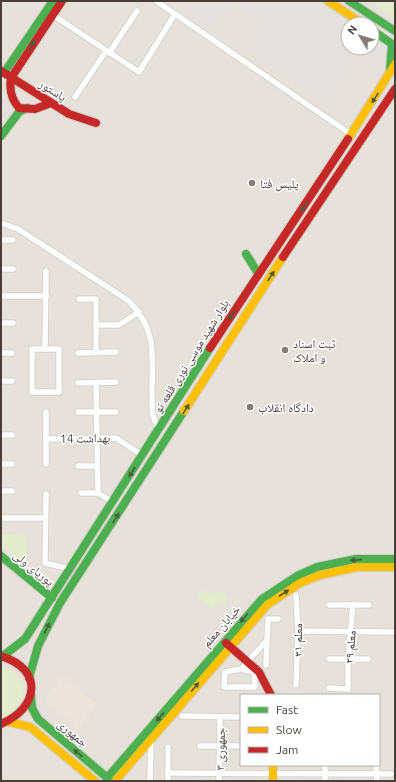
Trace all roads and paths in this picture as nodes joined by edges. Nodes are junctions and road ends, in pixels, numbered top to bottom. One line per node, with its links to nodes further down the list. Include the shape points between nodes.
1 (53, 1): 15 (main road)
2 (62, 1): 8 (main road)
3 (156, 1): 7 (street)
4 (328, 1): 9 (main road)
5 (349, 1): 10 (main road)
6 (137, 11): 13 (street)
7 (175, 14): 13 (street, via 139,72); 24 (street)
8 (53, 15): 13 (street); 15 (main road, one-way to 8)
9 (351, 16)
10 (395, 31)
11 (380, 35): 12 (main road)
12 (393, 43): 16 (main road)
13 (108, 52): 18 (street)
14 (395, 64): 16 (main road, بلوار شهید موسی نوری قلعه نو)
15 (5, 74): 19 (main road); 20 (main road, پاستور)
16 (389, 74): 24 (main road, بلوار شهید موسی نوری قلعه نو, one-way to 24)
17 (395, 89): 91 (main road, بلوار شهید موسی نوری قلعه نو, one-way to 17, via 60,603)
18 (75, 97)
19 (14, 104): 21 (main road, via 19,108); 23 (main road)
20 (52, 104): 21 (main road, via 34,109); 22 (main road, پاستور, via 69,114)
21 (27, 108): 25 (main road, via 19,112)
22 (96, 124)
23 (1, 129)
24 (352, 134): 33 (main road, بلوار شهید موسی نوری قلعه نو, one-way to 33)
25 (1, 136)
26 (1, 223): 37 (street, via 18,229 129,301)
27 (1, 240): 28 (street)
28 (13, 240)
29 (246, 254): 33 (main road)
30 (1, 269): 31 (street)
31 (13, 269)
32 (46, 271): 35 (street)
33 (258, 273): 56 (main road, بلوار شهید موسی نوری قلعه نو, one-way to 56)
34 (1, 296): 35 (street)
35 (46, 296): 41 (street)
36 (78, 299): 40 (street, via 96,299)
37 (139, 312): 40 (street, via 119,325); 56 (street, via 151,337 152,417)
38 (1, 323): 39 (street)
39 (13, 323)
40 (96, 325): 42 (street)
41 (45, 349): 41 (street, via 32,349 32,392 59,392 59,349)
42 (96, 352): 43 (street); 46 (street)
43 (116, 352)
44 (1, 353): 45 (street)
45 (12, 353)
46 (78, 353)
47 (1, 381): 48 (street)
48 (12, 381)
49 (96, 382): 50 (street); 51 (street); 54 (street)
50 (116, 382)
51 (78, 383)
52 (46, 412): 60 (street)
53 (78, 412): 54 (street)
54 (97, 412): 55 (street); 59 (street)
55 (116, 412)
56 (159, 429): 61 (main road, بلوار شهید موسی نوری قلعه نو)
57 (1, 435): 58 (street)
58 (12, 435)
59 (97, 438): 60 (street, بهداشت 14); 61 (street, بهداشت 14, via 116,438); 66 (street)
60 (46, 439): 64 (street)
61 (142, 455): 72 (main road, بلوار شهید موسی نوری قلعه نو, one-way to 72)
62 (1, 464): 63 (street)
63 (12, 464)
64 (46, 464)
65 (78, 466): 66 (street)
66 (97, 466): 69 (street)
67 (1, 491): 68 (street)
68 (12, 491)
69 (98, 493): 71 (street); 72 (street)
70 (46, 494): 74 (street)
71 (81, 494)
72 (112, 502): 78 (main road, بلوار شهید موسی نوری قلعه نو)
73 (1, 518): 74 (street)
74 (45, 518): 78 (street, via 45,563)
75 (1, 556): 80 (main road, پوریای ولی)
76 (395, 558): 90 (main road, خیابان معلم, one-way to 90, via 337,562 296,576 262,599)
77 (395, 566): 90 (main road, خیابان معلم, one-way to 77, via 267,605 300,583 338,570)
78 (70, 569): 80 (main road, بلوار شهید موسی نوری قلعه نو)
79 (296, 595): 85 (street, معلم ۳۱)
80 (52, 598): 88 (main road, بلوار شهید موسی نوری قلعه نو)
81 (353, 604): 82 (street); 83 (street); 86 (street, معلم ۲۹)
82 (329, 605)
83 (368, 605)
84 (278, 619): 89 (street, via 268,619)
85 (298, 631): 86 (street); 100 (street, معلم ۳۱)
86 (351, 632): 87 (street); 94 (street, معلم ۲۹)
87 (395, 632)
88 (25, 639): 91 (main road, via 30,644); 92 (main road, بلوار شهید موسی نوری قلعه نو)
89 (267, 640): 96 (street); 97 (street)
90 (227, 644): 96 (main road); 108 (main road, خیابان معلم, one-way to 90); 121 (main road, خیابان معلم, one-way to 121)
91 (38, 646): 99 (main road, بلوار شهید موسی نوری قلعه نو)
92 (2, 656): 99 (main road, via 19,663)
93 (329, 659): 94 (street)
94 (348, 659): 95 (street); 101 (street, معلم ۲۹, via 348,689)
95 (368, 659)
96 (247, 662): 98 (street); 102 (main road, via 263,678)
97 (266, 665)
98 (241, 669): 98 (street, via 225,672 224,687 255,687 254,672)
99 (30, 678): 103 (main road, جمهوری)
100 (296, 685)
101 (329, 688)
102 (270, 694)
103 (31, 696): 107 (main road, via 24,712); 121 (main road, جمهوری, one-way to 103, via 38,719 32,708)
104 (182, 716): 105 (street)
105 (220, 716): 106 (street); 110 (street, جمهوری ۳)
106 (238, 717)
107 (5, 723): 122 (main road, جمهوری, via 30,727)
108 (151, 740): 121 (main road, خیابان معلم); 123 (street)
109 (200, 746): 110 (street)
110 (220, 746): 111 (street); 116 (street, جمهوری ۳)
111 (238, 746)
112 (168, 747): 115 (street)
113 (325, 766): 118 (street)
114 (376, 766): 119 (street)
115 (168, 773): 116 (street); 124 (street)
116 (219, 773): 117 (street); 125 (street, جمهوری ۳)
117 (273, 773): 118 (street)
118 (325, 774): 119 (street); 126 (street)
119 (376, 774): 120 (street); 127 (street)
120 (391, 774)
121 (111, 780)
122 (95, 781)
123 (150, 781)
124 (168, 781)
125 (219, 781)
126 (325, 781)
127 (377, 781)

